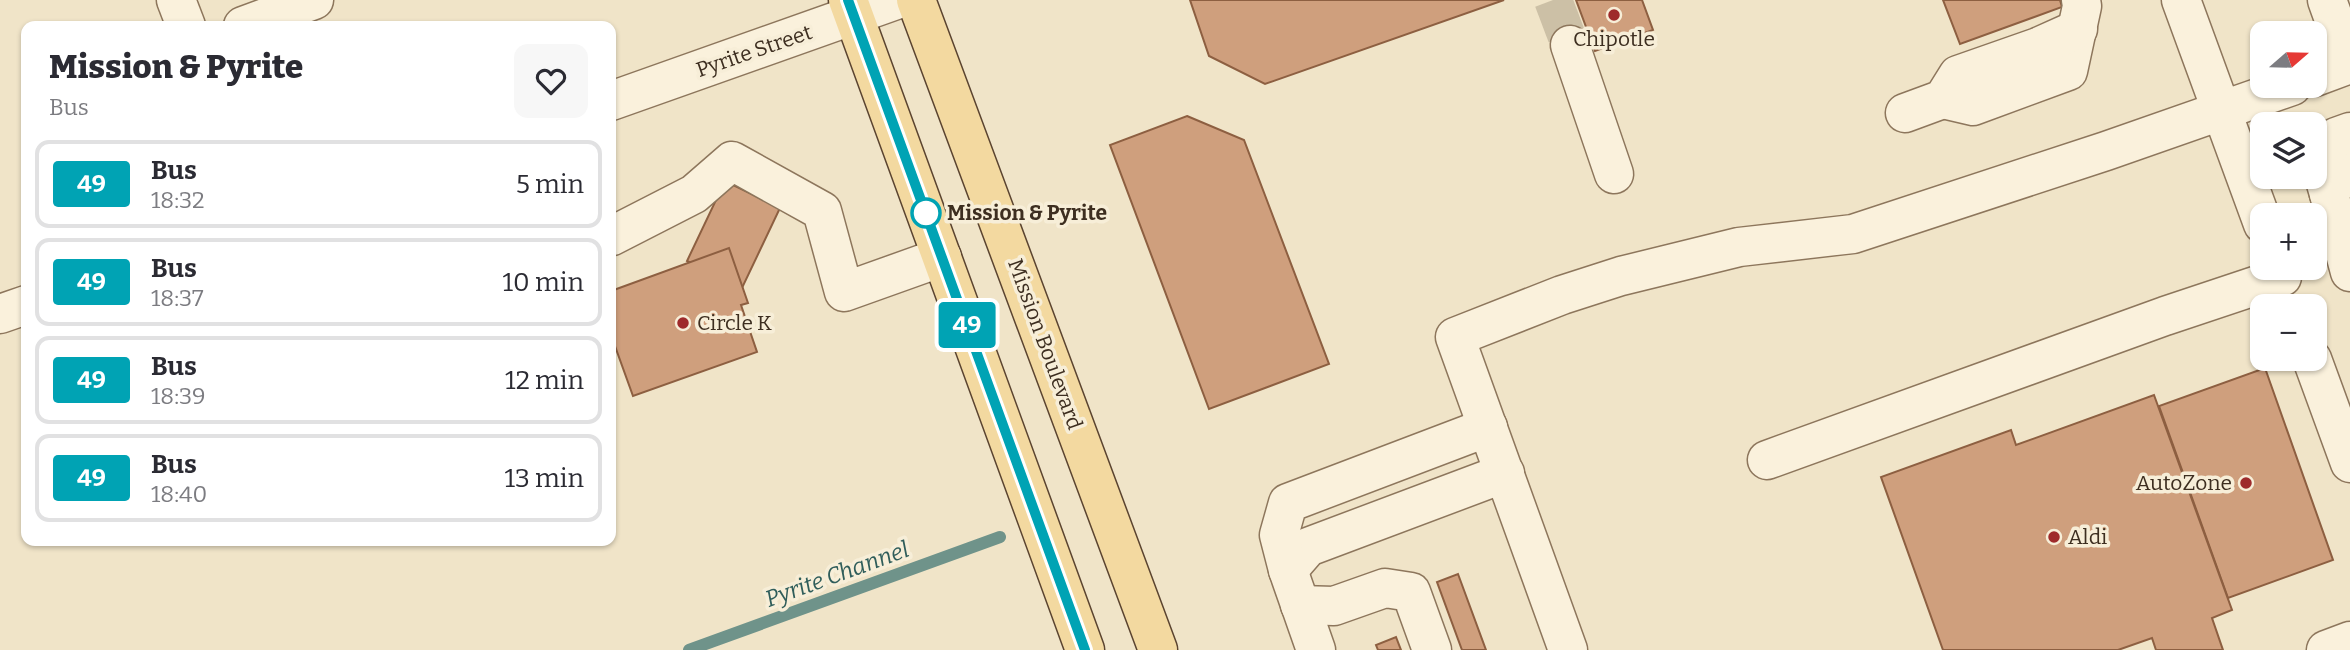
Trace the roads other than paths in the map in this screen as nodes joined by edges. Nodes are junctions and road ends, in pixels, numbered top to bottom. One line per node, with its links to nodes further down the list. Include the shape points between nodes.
1 (176, 0): 10 (street)
2 (314, 0): 11 (street)
3 (324, 0): 12 (street)
4 (896, 0): 8 (street, Pyrite Street)
5 (916, 0): 36 (main road, Mission Boulevard)
6 (2181, 0): 17 (street)
7 (2327, 0): 14 (street, via 2350,64)
8 (851, 8): 16 (street, Pyrite Street); 24 (main road)
9 (2079, 14): 18 (street, via 2038,47 1958,75 1943,99)
10 (184, 21)
11 (257, 21)
12 (332, 21)
13 (1570, 46): 20 (street)
14 (2328, 72)
15 (2260, 98): 17 (street)
16 (616, 99)
17 (2222, 112): 22 (street); 30 (street, via 1853,234 1739,247 1621,276 1455,337)
18 (1905, 113)
19 (2350, 132): 21 (street, via 2336,137 2319,160)
20 (1614, 174)
21 (2340, 181): 25 (street)
22 (2255, 203)
23 (616, 234): 24 (street, via 694,194 732,161 822,211 844,292)
24 (942, 257): 35 (main road)
25 (2350, 272)
26 (2285, 284): 31 (street, via 2165,316)
27 (21, 307): 28 (street)
28 (0, 314)
29 (2316, 371): 32 (street)
30 (1496, 450): 33 (street, via 1308,547); 39 (street)
31 (1768, 460)
32 (2350, 463)
33 (1294, 588): 37 (street); 38 (street, via 1334,606 1385,588 1411,592)
34 (2350, 641): 40 (street)
35 (1085, 650)
36 (1158, 650)
37 (1316, 650)
38 (1432, 650)
39 (1568, 650)
40 (2326, 650)

